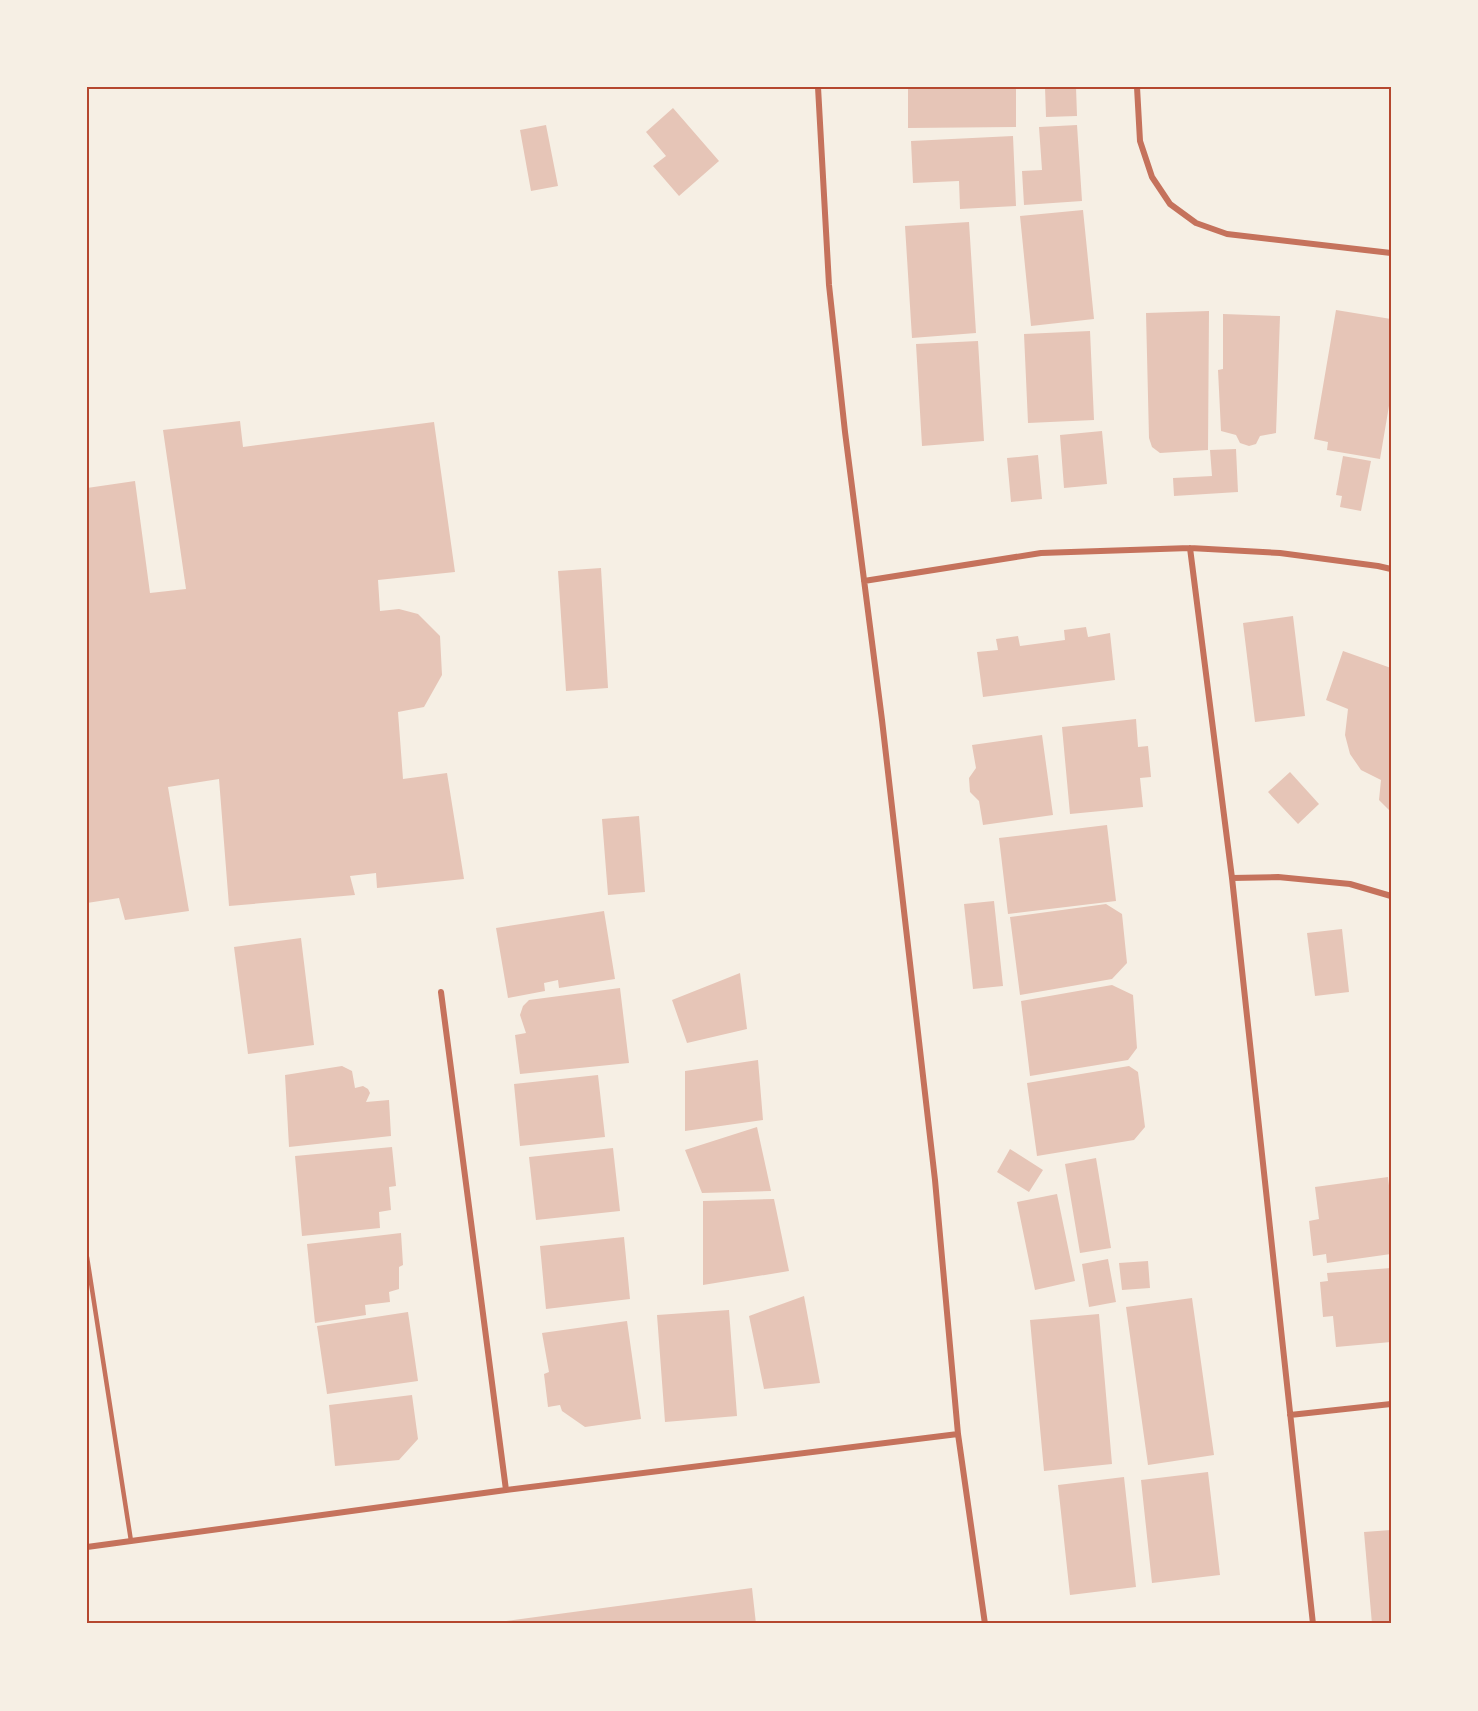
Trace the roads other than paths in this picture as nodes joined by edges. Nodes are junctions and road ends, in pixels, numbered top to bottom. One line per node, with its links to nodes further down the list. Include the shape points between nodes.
1 (818, 87): 6 (street, via 829,285)
2 (1137, 87): 3 (street, via 1140,141 1152,177 1170,204 1196,223 1227,234)
3 (1391, 253)
4 (1190, 548): 5 (street, via 1280,553); 6 (street, via 1041,553); 7 (street)
5 (1391, 570)
6 (864, 581): 13 (street, via 935,1180)
7 (1232, 878): 8 (street, via 1278,877 1350,884); 12 (street)
8 (1391, 896)
9 (441, 992): 14 (street)
10 (87, 1257): 15 (lane)
11 (1391, 1404): 12 (street)
12 (1290, 1415): 18 (street)
13 (958, 1434): 14 (street); 17 (street)
14 (506, 1490): 15 (street)
15 (131, 1540): 16 (street)
16 (87, 1546)
17 (985, 1624)
18 (1313, 1624)

